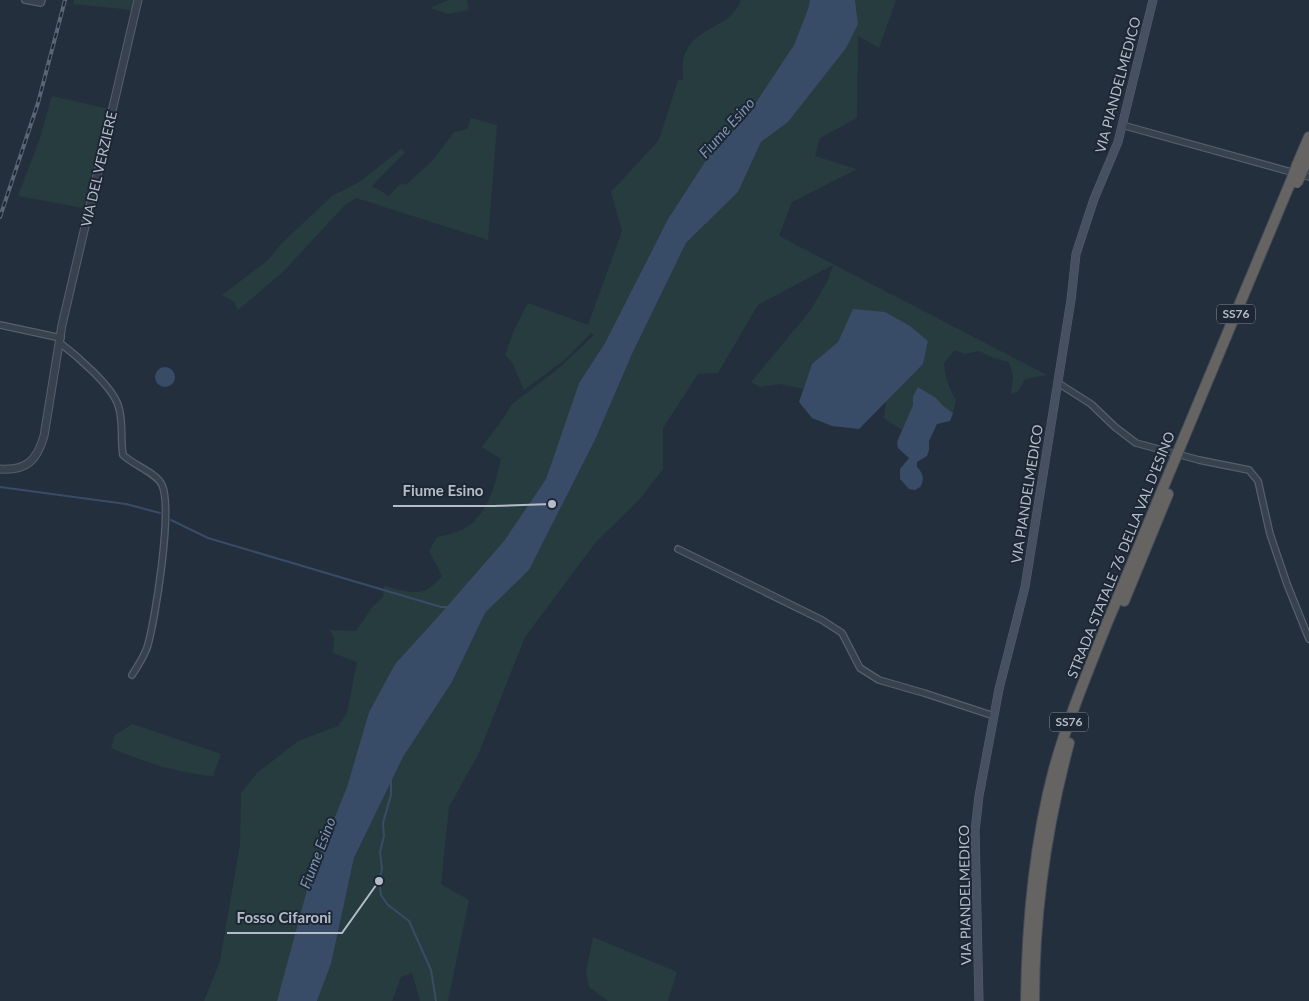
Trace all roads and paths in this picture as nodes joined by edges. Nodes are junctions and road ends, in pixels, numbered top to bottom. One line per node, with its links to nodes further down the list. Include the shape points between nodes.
1 (25, 0): 4 (street)
2 (138, 0): 11 (street, VIA DEL VERZIERE)
3 (1153, 0): 5 (main road, VIA PIANDELMEDICO)
4 (42, 2)
5 (1122, 125): 9 (street); 12 (main road, VIA PIANDELMEDICO, via 1076,254)
6 (1309, 137): 8 (highway, STRADA STATALE 76 DELLA VAL D'ESINO / SS76)
7 (1309, 155): 8 (highway, STRADA STATALE 76 DELLA VAL D'ESINO / SS76)
8 (1301, 166): 13 (highway, STRADA STATALE 76 DELLA VAL D'ESINO / SS76, bridge)
9 (1309, 177)
10 (0, 325): 11 (street)
11 (61, 340): 14 (street, VIA DEL VERZIERE, via 40,450 26,465 11,470); 17 (street, via 113,394 122,427 123,455 162,485 165,534 152,631)
12 (1058, 383): 16 (street, via 1091,404 1114,427 1136,442 1249,470 1258,481 1270,534); 18 (main road, VIA PIANDELMEDICO, via 1026,587)
13 (1179, 460): 20 (highway, STRADA STATALE 76 DELLA VAL D'ESINO / SS76, via 1092,660 1054,770 1040,833 1031,900); 21 (highway, STRADA STATALE 76 DELLA VAL D'ESINO / SS76, via 1066,753 1044,851 1035,945)
14 (0, 469)
15 (678, 549): 18 (street, via 842,633 860,668 879,680)
16 (1309, 639)
17 (132, 675)
18 (994, 716): 19 (main road, VIA PIANDELMEDICO, via 975,830)
19 (979, 1001)
20 (1026, 1001)
21 (1034, 1001)

